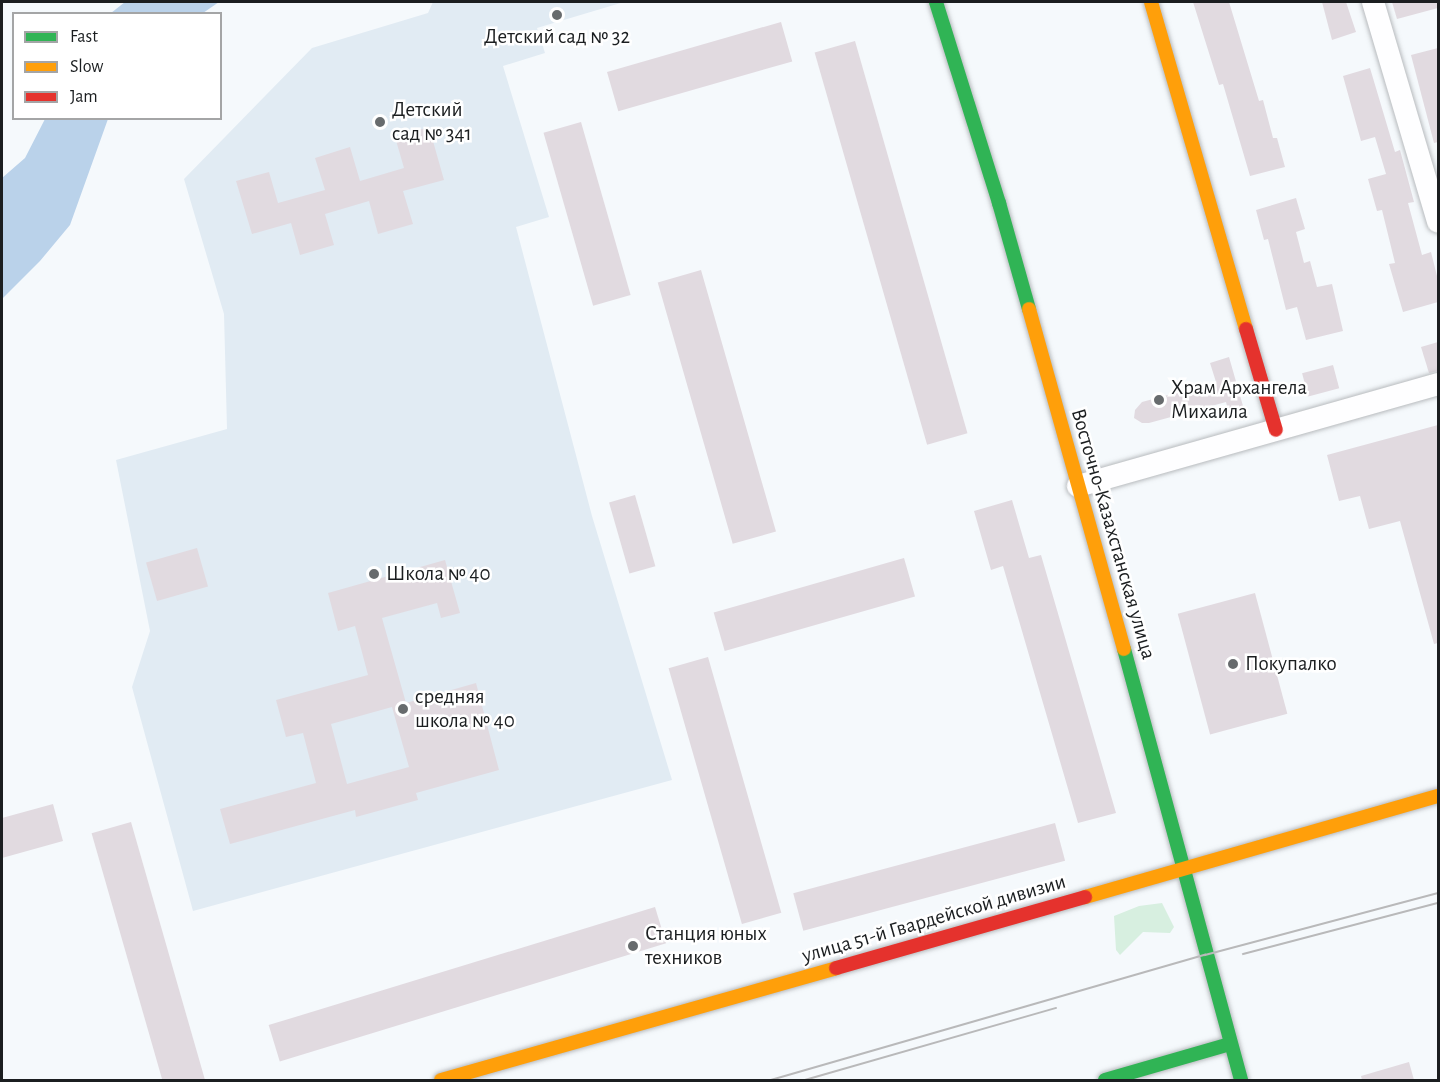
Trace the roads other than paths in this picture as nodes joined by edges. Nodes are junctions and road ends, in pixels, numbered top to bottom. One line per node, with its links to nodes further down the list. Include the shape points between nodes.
1 (936, 2): 7 (main road, Восточно-Казахстанская улица, via 999,203)
2 (1151, 2): 6 (main road)
3 (1373, 2): 4 (street)
4 (1438, 222)
5 (1438, 384): 6 (street)
6 (1276, 430): 7 (street)
7 (1078, 486): 9 (main road, Восточно-Казахстанская улица)
8 (1438, 796): 9 (main road, улица 51-й Гвардейской дивизии)
9 (1186, 869): 10 (main road, Восточно-Казахстанская улица); 11 (main road, улица 51-й Гвардейской дивизии)
10 (1230, 1044): 12 (main road); 13 (main road, Восточно-Казахстанская улица)
11 (441, 1080)
12 (1105, 1080)
13 (1241, 1080)

